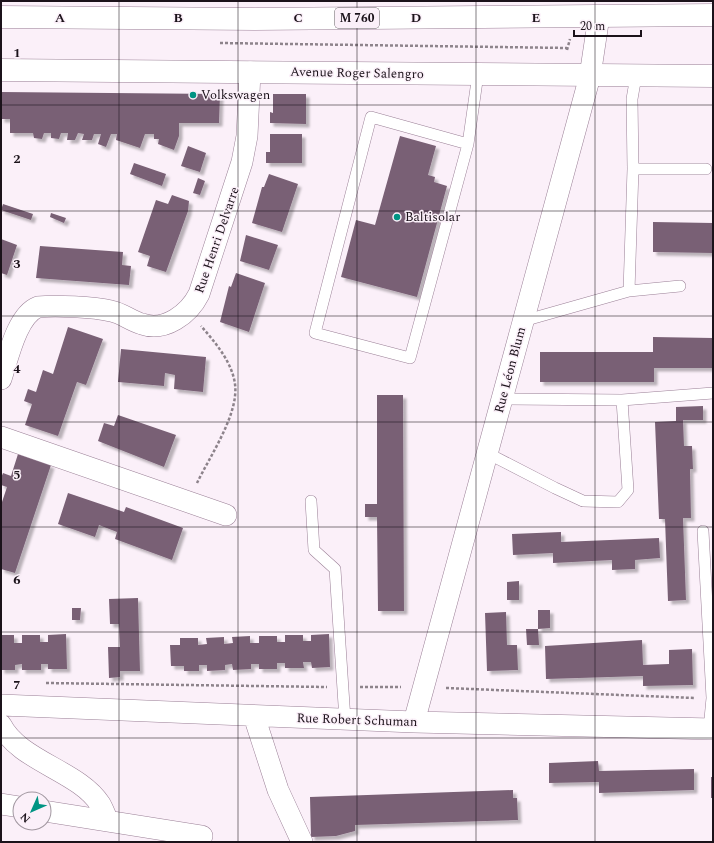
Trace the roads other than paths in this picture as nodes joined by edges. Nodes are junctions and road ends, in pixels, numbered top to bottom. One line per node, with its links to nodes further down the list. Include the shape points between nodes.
1 (713, 15): 2 (main road, M 760)
2 (598, 16): 3 (main road, M 760, via 255,19); 7 (street, Rue Léon Blum)
3 (1, 17)
4 (1, 70): 5 (main road, Avenue Roger Salengro)
5 (250, 72): 6 (main road, Avenue Roger Salengro); 16 (street, Rue Henri Delvarre, via 247,136 242,162 199,294 188,310 170,323 150,326 109,310 38,307 32,309 24,317)
6 (478, 74): 7 (main road, Avenue Roger Salengro); 10 (lane)
7 (590, 76): 8 (main road, Avenue Roger Salengro); 15 (street, Rue Léon Blum)
8 (636, 76): 9 (main road, Avenue Roger Salengro); 11 (lane, via 632,99)
9 (713, 76)
10 (468, 144): 10 (lane, via 410,358 315,333 371,117)
11 (632, 169): 12 (lane); 14 (lane)
12 (706, 170)
13 (680, 286): 14 (lane)
14 (629, 291): 15 (lane)
15 (523, 321): 18 (street, Rue Léon Blum)
16 (1, 379)
17 (713, 394): 19 (lane)
18 (502, 399): 19 (lane); 21 (street, Rue Léon Blum)
19 (622, 400): 21 (lane, via 628,490 618,502 583,501)
20 (1, 437): 23 (street)
21 (487, 453): 28 (street, Rue Léon Blum)
22 (311, 501): 27 (lane, via 314,550 335,569)
23 (226, 515)
24 (703, 531): 30 (lane, via 712,698)
25 (1, 705): 26 (street, Rue Robert Schuman)
26 (254, 716): 27 (street, Rue Robert Schuman); 36 (street, via 278,790)
27 (345, 720): 28 (street, Rue Robert Schuman)
28 (414, 722): 30 (street, Rue Robert Schuman)
29 (1, 725): 34 (street, via 27,752 89,792 100,803)
30 (711, 729)
31 (1, 804): 32 (street)
32 (12, 806)
33 (52, 812): 34 (street)
34 (108, 821): 35 (street)
35 (202, 836)
36 (302, 842)

